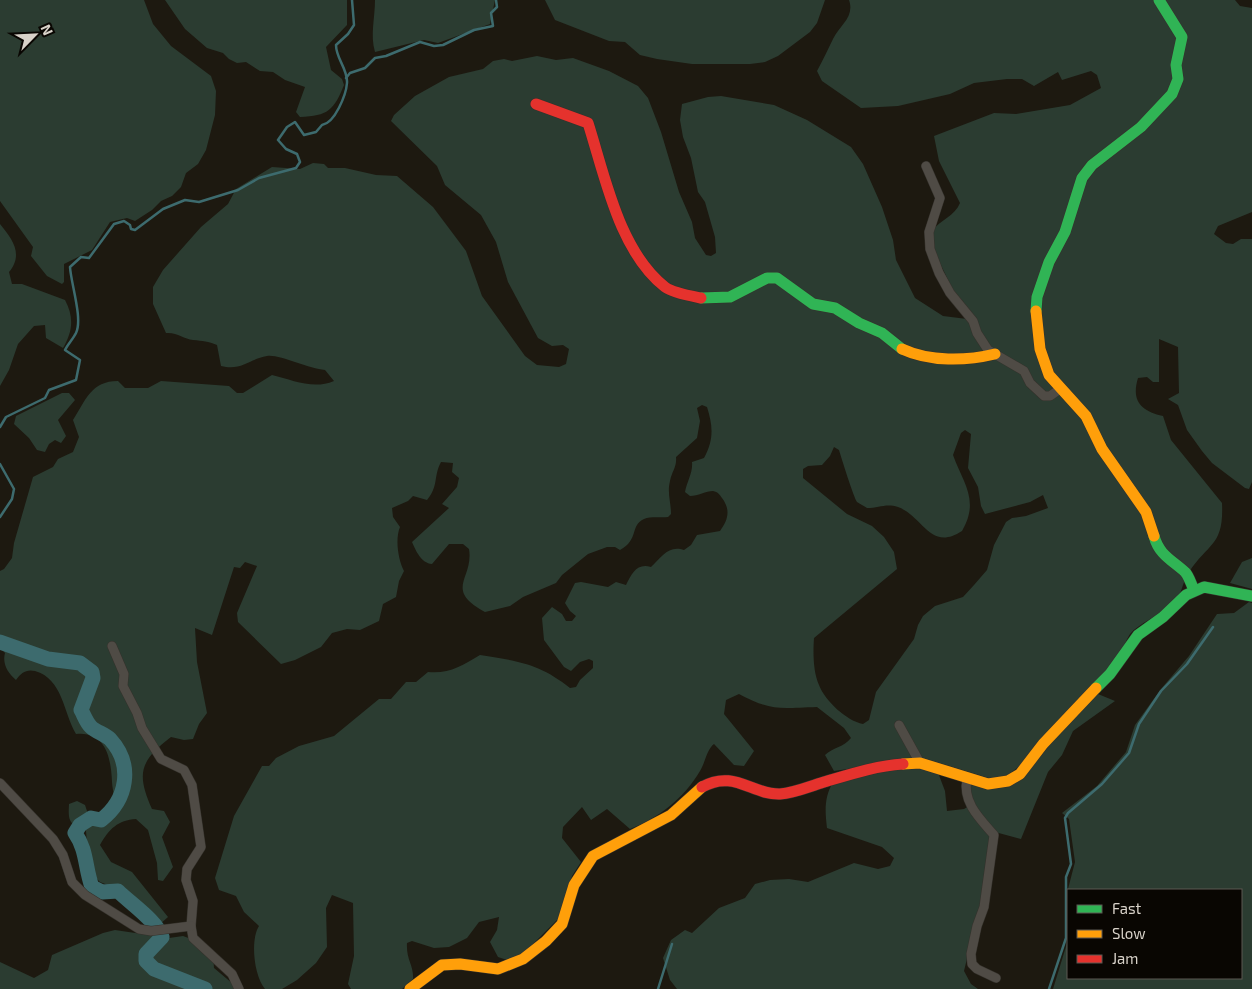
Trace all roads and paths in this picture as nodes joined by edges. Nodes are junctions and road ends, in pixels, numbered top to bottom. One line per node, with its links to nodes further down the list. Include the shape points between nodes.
1 (1159, 0): 5 (street, via 1182,37 1176,65 1178,79 1172,94 1141,127 1086,170 1065,232 1036,297 1040,349 1048,374)
2 (536, 104): 4 (street, via 588,123 619,220 640,261 666,288 700,298 718,299 730,297 767,278 777,278 813,304 835,308 882,333 909,352 974,359)
3 (926, 166): 4 (street, via 940,198 929,232 930,249 950,293 973,321 988,350)
4 (995, 354): 5 (street, via 1024,371 1030,383 1044,396)
5 (1060, 389): 6 (street, via 1086,416 1102,449 1146,512 1156,544 1170,562 1186,573)
6 (1194, 590): 7 (street, via 1210,588); 11 (street, via 1138,634 1110,674 1015,778 995,784)
7 (1252, 596)
8 (112, 646): 13 (street, via 124,674 123,686 138,712 142,728 160,759 184,770 192,785 201,847 187,869 186,880 193,901)
9 (899, 726): 10 (street)
10 (920, 763): 11 (street); 16 (street, via 866,769 778,794 732,781 713,781 671,814 594,856 574,885 562,924 523,959 498,968 442,965)
11 (967, 778): 14 (street, via 965,785 969,802 994,835 984,907 971,954 972,964)
12 (0, 783): 13 (street, via 53,839 77,888 131,926 150,931)
13 (191, 926): 15 (street, via 194,938 232,974)
14 (996, 978)
15 (239, 989)
16 (410, 989)

